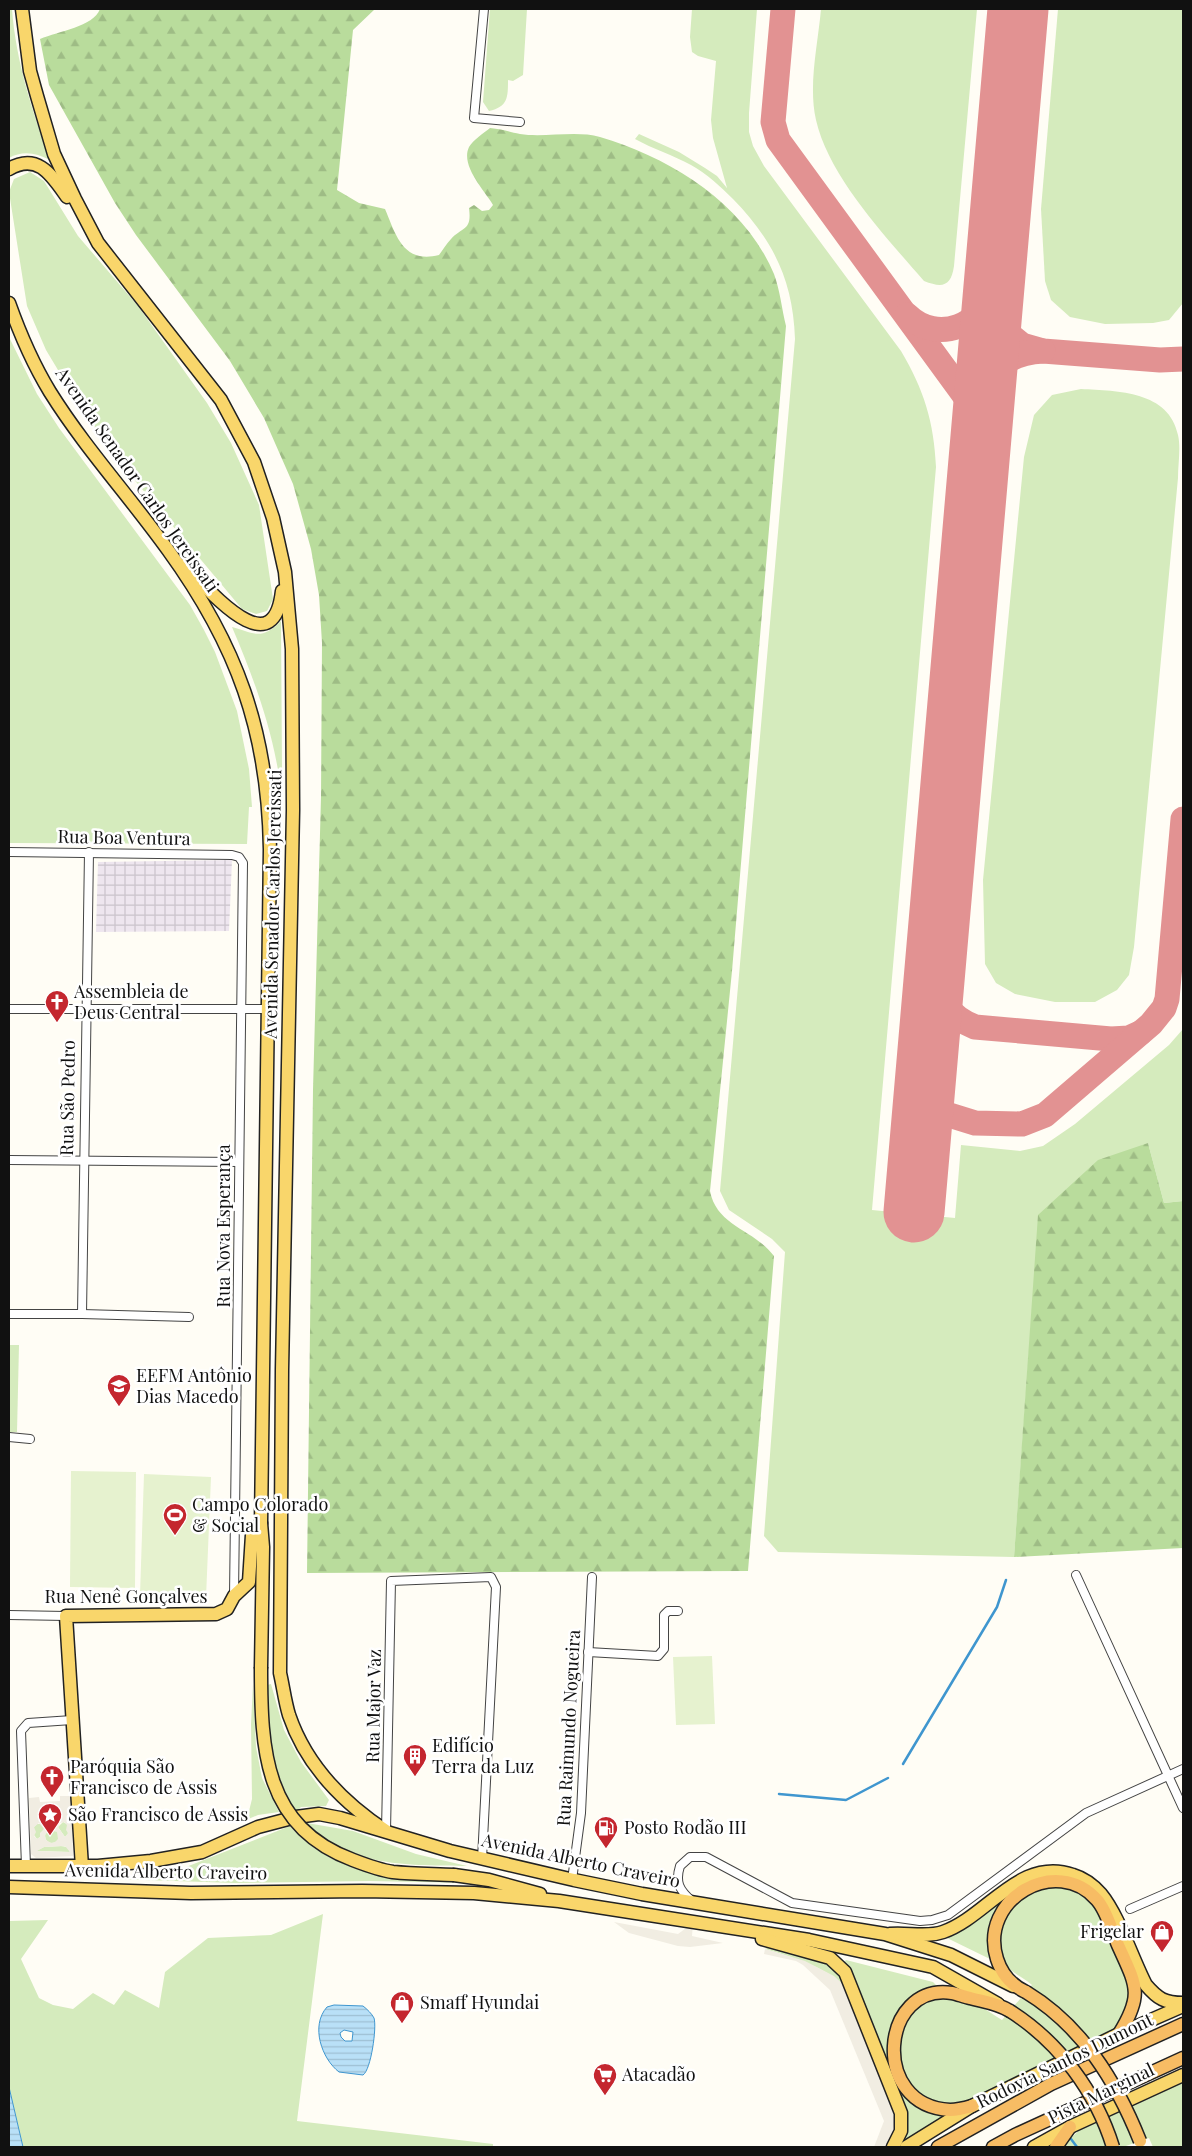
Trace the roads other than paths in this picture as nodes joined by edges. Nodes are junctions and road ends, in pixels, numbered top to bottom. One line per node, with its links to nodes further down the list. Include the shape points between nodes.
1 (22, 9): 5 (main road, Avenida Senador Carlos Jereissati, via 30,71 54,154)
2 (484, 9): 3 (street, via 474,118)
3 (520, 122)
4 (9, 169): 5 (main road, via 24,163 44,168)
5 (98, 243): 8 (main road, Avenida Senador Carlos Jereissati, via 221,400 254,462 273,518)
6 (9, 303): 7 (main road, Avenida Senador Carlos Jereissati, via 32,359 51,392)
7 (169, 551): 8 (main road, via 235,615 252,624 270,620 276,614 281,605); 14 (main road, Avenida Senador Carlos Jereissati, via 209,614 232,658 258,730 270,818)
8 (285, 572): 36 (main road, Avenida Senador Carlos Jereissati, via 292,649 293,810 282,1370 280,1673 289,1715 316,1768 344,1800)
9 (9, 852): 10 (street, Rua Boa Ventura)
10 (89, 852): 11 (street, Rua Boa Ventura); 15 (street, Rua São Pedro)
11 (239, 857): 13 (street, Rua Nova Esperança, via 243,863)
12 (9, 1009): 15 (street)
13 (241, 1009): 14 (street); 15 (street); 18 (street, Rua Nova Esperança)
14 (269, 1009): 24 (main road, Avenida Senador Carlos Jereissati)
15 (87, 1010): 17 (street, Rua São Pedro)
16 (9, 1160): 17 (street)
17 (84, 1161): 18 (street); 20 (street, Rua São Pedro)
18 (239, 1162): 27 (street, Rua Nova Esperança)
19 (9, 1314): 20 (street)
20 (82, 1314): 21 (street)
21 (190, 1317)
22 (9, 1437): 23 (street)
23 (30, 1438)
24 (261, 1523): 27 (main road, Rua Nenê Gonçalves, via 252,1535 249,1582); 44 (main road, Avenida Senador Carlos Jereissati, bridge, via 261,1713 269,1768 282,1802 309,1837 372,1867 393,1872 454,1875 526,1889)
25 (1076, 1575): 34 (street)
26 (592, 1577): 31 (street, Rua Raimundo Nogueira)
27 (234, 1596): 30 (main road, Rua Nenê Gonçalves, via 227,1610 216,1614)
28 (678, 1611): 31 (street, via 668,1611 664,1615 664,1649 658,1656)
29 (9, 1615): 30 (street, Rua Nenê Gonçalves)
30 (66, 1616): 32 (main road)
31 (588, 1652): 41 (street, Rua Raimundo Nogueira, via 581,1813)
32 (72, 1720): 39 (street, via 28,1723 22,1727); 40 (main road)
33 (1183, 1769): 34 (street)
34 (1168, 1776): 35 (street); 45 (street, via 1086,1813 948,1915 932,1920 792,1903 706,1857 690,1857 680,1866 678,1886)
35 (1183, 1808)
36 (386, 1831): 37 (main road, Avenida Alberto Craveiro); 37 (street, Rua Major Vaz, via 392,1581 487,1576 493,1579 496,1587); 40 (main road, Avenida Alberto Craveiro, via 319,1814 300,1816 258,1827 202,1852 151,1861)
37 (482, 1858): 41 (main road, Avenida Alberto Craveiro)
38 (9, 1866): 39 (main road, Avenida Alberto Craveiro)
39 (26, 1866): 40 (main road, Avenida Alberto Craveiro)
40 (82, 1866)
41 (572, 1880): 45 (main road, Avenida Alberto Craveiro)
42 (1183, 1886): 46 (street)
43 (9, 1887): 44 (main road, Avenida Alberto Craveiro, via 191,1893 465,1892)
44 (559, 1900): 47 (main road, Avenida Alberto Craveiro)
45 (692, 1902): 48 (main road, Avenida Alberto Craveiro)
46 (1130, 1909)
47 (746, 1932): 50 (main road, Avenida Alberto Craveiro, via 809,1940 933,1968); 59 (main road, via 769,1943 830,1958 845,1972 901,2113 901,2131)
48 (885, 1934): 49 (main road, Avenida Alberto Craveiro, via 951,1955); 51 (main road, via 931,1935 943,1932 957,1926 1022,1879 1046,1871 1068,1873 1086,1880 1101,1894 1142,1978 1155,1996 1168,2004)
49 (1013, 1986): 53 (highway, via 1002,1970 994,1948 994,1929 1001,1913 1016,1896 1034,1886 1052,1882 1075,1885 1098,1901 1134,1981 1135,2002); 58 (highway, Avenida Alberto Craveiro, bridge, via 1069,2024 1108,2076 1126,2106)
50 (998, 2004): 56 (highway, via 951,1993 937,1994 915,2004 899,2023 895,2034 893,2061 898,2074 916,2098 951,2110); 65 (highway, Avenida Alberto Craveiro, bridge, via 1026,2021 1059,2051 1102,2117)
51 (1183, 2005): 53 (main road)
52 (1183, 2024): 61 (highway, Rodovia Santos Dumont, via 1051,2084)
53 (1120, 2034): 56 (main road)
54 (1183, 2058): 62 (highway)
55 (1183, 2075): 57 (main road, Pista Marginal)
56 (972, 2106): 60 (main road)
57 (1070, 2127): 63 (main road, Pista Marginal); 64 (highway)
58 (1141, 2144)
59 (893, 2147)
60 (906, 2147)
61 (938, 2147)
62 (993, 2147)
63 (1034, 2147)
64 (1056, 2147)
65 (1113, 2147)

